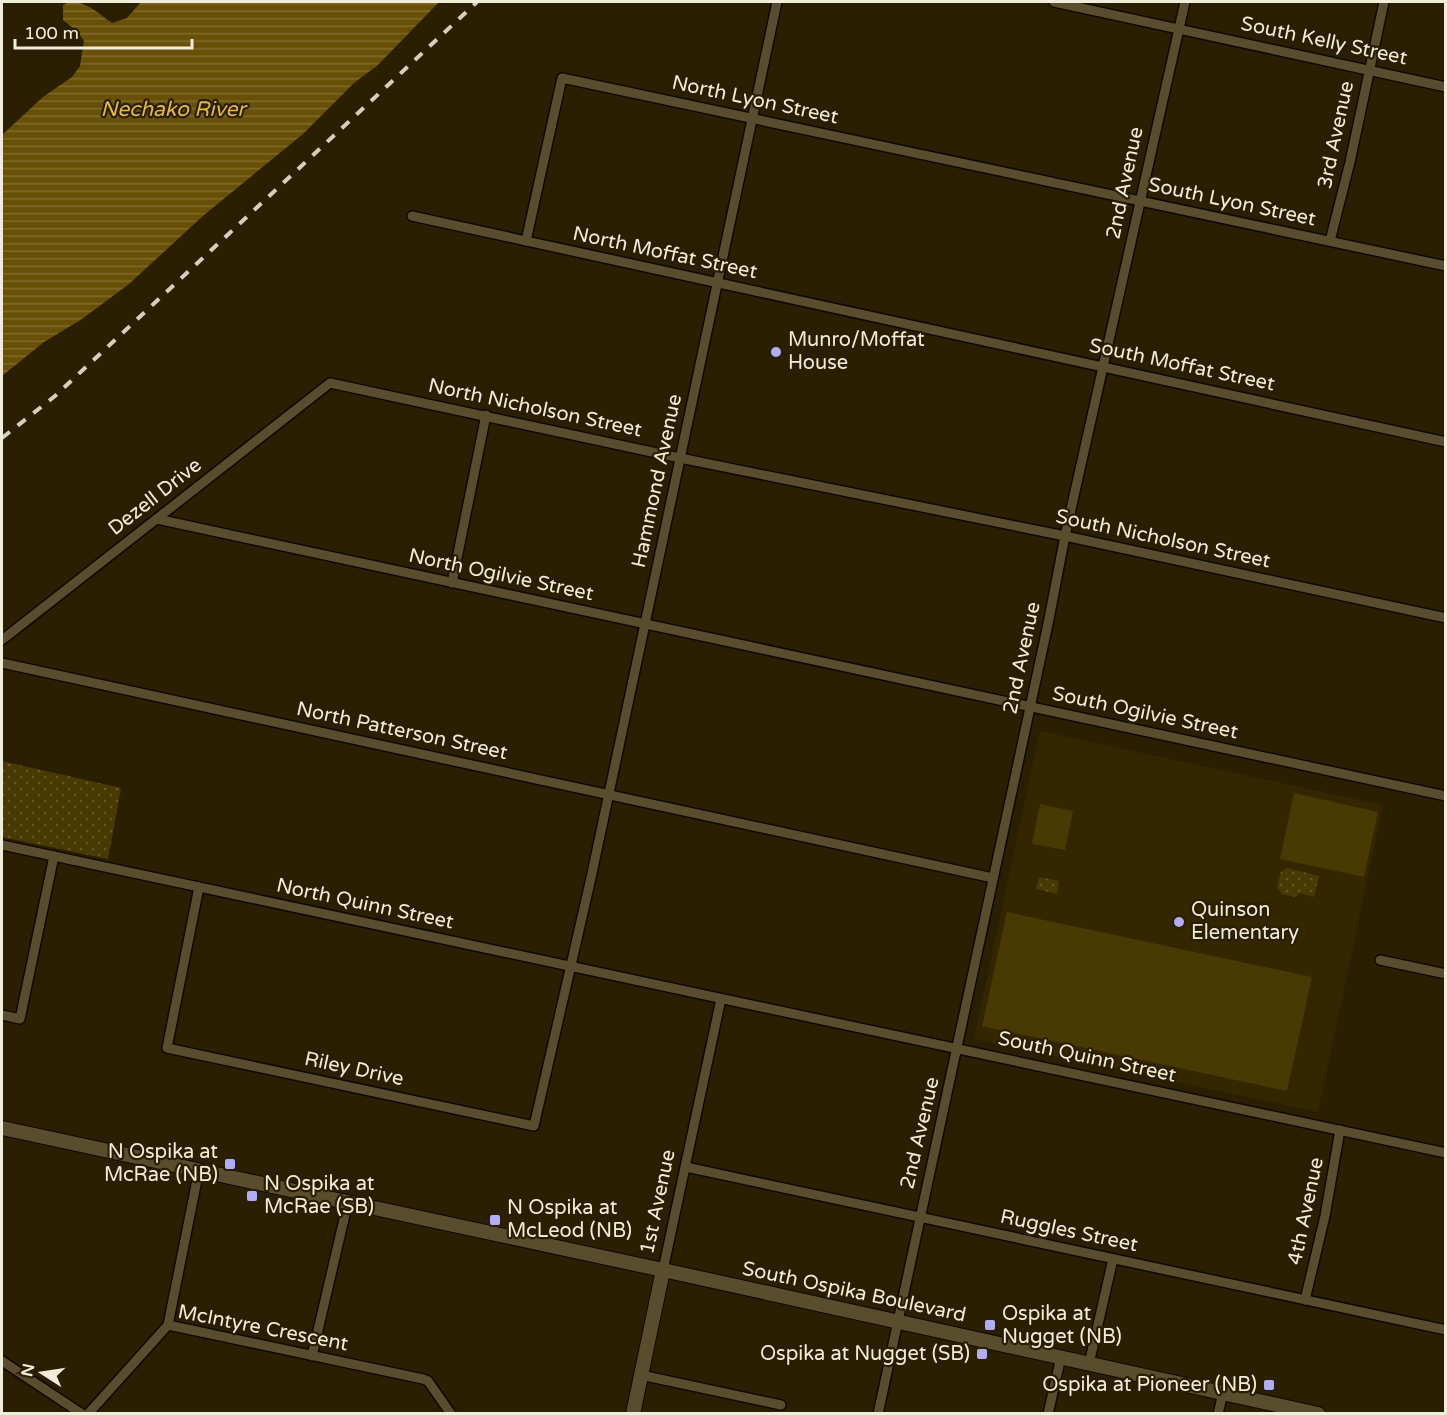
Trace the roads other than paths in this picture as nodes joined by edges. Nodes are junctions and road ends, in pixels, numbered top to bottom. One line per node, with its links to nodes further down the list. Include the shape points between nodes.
1 (777, 2): 8 (street, Hammond Avenue)
2 (1054, 2): 5 (street, South Kelly Street)
3 (1185, 2): 5 (street, 2nd Avenue)
4 (1384, 2): 6 (street, 3rd Avenue)
5 (1179, 28): 6 (street, South Kelly Street); 10 (street, 2nd Avenue)
6 (1369, 70): 7 (street, South Kelly Street); 13 (street, 3rd Avenue)
7 (1446, 87)
8 (753, 118): 9 (street, North Lyon Street); 12 (street, North Lyon Street, via 562,78); 15 (street, Hammond Avenue)
9 (941, 158): 10 (street, South Lyon Street)
10 (1140, 201): 13 (street, South Lyon Street); 17 (street, 2nd Avenue)
11 (412, 216): 12 (street, North Moffat Street)
12 (526, 241): 15 (street, North Moffat Street)
13 (1330, 241): 14 (street, South Lyon Street)
14 (1446, 266)
15 (718, 283): 16 (street, North Moffat Street); 21 (street, Hammond Avenue)
16 (910, 325): 17 (street, South Moffat Street)
17 (1104, 367): 20 (street, South Moffat Street); 24 (street, 2nd Avenue)
18 (330, 383): 19 (street, North Nicholson Street); 23 (street, Dezell Drive)
19 (486, 415): 21 (street, North Nicholson Street); 25 (street)
20 (1446, 442)
21 (680, 458): 22 (street, North Nicholson Street); 27 (street, Hammond Avenue)
22 (873, 498): 24 (street, South Nicholson Street)
23 (157, 519): 25 (street, North Ogilvie Street); 28 (street, Dezell Drive)
24 (1065, 536): 26 (street, South Nicholson Street); 31 (street, 2nd Avenue)
25 (452, 583): 27 (street, North Ogilvie Street)
26 (1446, 618)
27 (645, 625): 30 (street, North Ogilvie Street); 32 (street, Hammond Avenue)
28 (2, 640)
29 (2, 663): 32 (street, North Patterson Street)
30 (837, 666): 31 (street, South Ogilvie Street)
31 (1030, 708): 33 (street, South Ogilvie Street); 36 (street, 2nd Avenue)
32 (609, 794): 36 (street, North Patterson Street); 39 (street, Hammond Avenue)
33 (1446, 796)
34 (2, 845): 35 (street, North Quinn Street)
35 (54, 856): 37 (street, North Quinn Street); 42 (street, via 20,1018)
36 (993, 878): 43 (street, 2nd Avenue)
37 (199, 887): 39 (street, North Quinn Street); 39 (street, Riley Drive, via 167,1048 190,1053 534,1126)
38 (1380, 960): 40 (street)
39 (571, 967): 41 (street, North Quinn Street)
40 (1446, 974)
41 (721, 999): 43 (street, South Quinn Street); 47 (street, 1st Avenue)
42 (2, 1015)
43 (958, 1048): 45 (street, South Quinn Street); 50 (street, 2nd Avenue)
44 (2, 1128): 48 (street, South Ospika Boulevard)
45 (1340, 1130): 46 (street, South Quinn Street); 53 (street, 4th Avenue)
46 (1446, 1153)
47 (686, 1167): 50 (street, Ruggles Street); 52 (street, 1st Avenue)
48 (199, 1170): 49 (street, South Ospika Boulevard); 55 (street)
49 (348, 1202): 52 (street, South Ospika Boulevard); 57 (street)
50 (920, 1218): 51 (street, Ruggles Street); 54 (street, 2nd Avenue)
51 (1113, 1259): 53 (street, Ruggles Street); 60 (street)
52 (663, 1270): 54 (street, South Ospika Boulevard); 61 (street, 1st Avenue)
53 (1305, 1300): 56 (street, Ruggles Street)
54 (898, 1322): 58 (street, South Ospika Boulevard); 68 (street, 2nd Avenue)
55 (168, 1325): 57 (street, McIntyre Crescent); 65 (street, McIntyre Crescent)
56 (1446, 1330)
57 (312, 1356): 66 (street, McIntyre Crescent, via 428,1381)
58 (1061, 1357): 60 (street, South Ospika Boulevard); 69 (street)
59 (2, 1361): 64 (street)
60 (1089, 1364): 62 (street, South Ospika Boulevard)
61 (641, 1375): 63 (street); 67 (street, 1st Avenue)
62 (1223, 1393): 70 (street); 71 (street, South Ospika Boulevard)
63 (781, 1405)
64 (82, 1413)
65 (88, 1413)
66 (451, 1413)
67 (633, 1413)
68 (878, 1413)
69 (1048, 1413)
70 (1218, 1413)
71 (1318, 1413)

